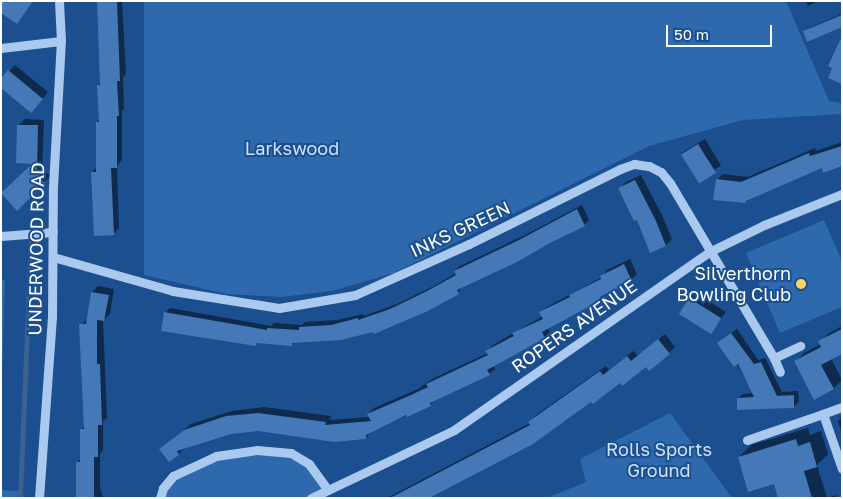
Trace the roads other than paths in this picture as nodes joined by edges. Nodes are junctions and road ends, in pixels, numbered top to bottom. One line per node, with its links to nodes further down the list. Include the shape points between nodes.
1 (59, 1): 2 (street, UNDERWOOD ROAD)
2 (61, 41): 3 (street); 5 (street, UNDERWOOD ROAD)
3 (1, 48)
4 (842, 194): 7 (street, ROPERS AVENUE, via 764,225)
5 (53, 232): 6 (street); 8 (street, UNDERWOOD ROAD)
6 (1, 236)
7 (711, 251): 8 (street, INKS GREEN, via 661,172 634,164 355,295 279,308 173,291); 10 (street, INKS GREEN); 16 (street, ROPERS AVENUE, via 454,430)
8 (53, 257): 17 (street, UNDERWOOD ROAD)
9 (800, 346): 10 (street)
10 (774, 358): 11 (street, INKS GREEN)
11 (780, 372)
12 (842, 407): 13 (street)
13 (824, 414): 14 (street); 15 (street)
14 (748, 440)
15 (842, 469)
16 (328, 490): 18 (street, via 309,464 292,453 257,450 216,456 173,476 162,488); 19 (street, ROPERS AVENUE)
17 (39, 498)
18 (160, 498)
19 (311, 498)

